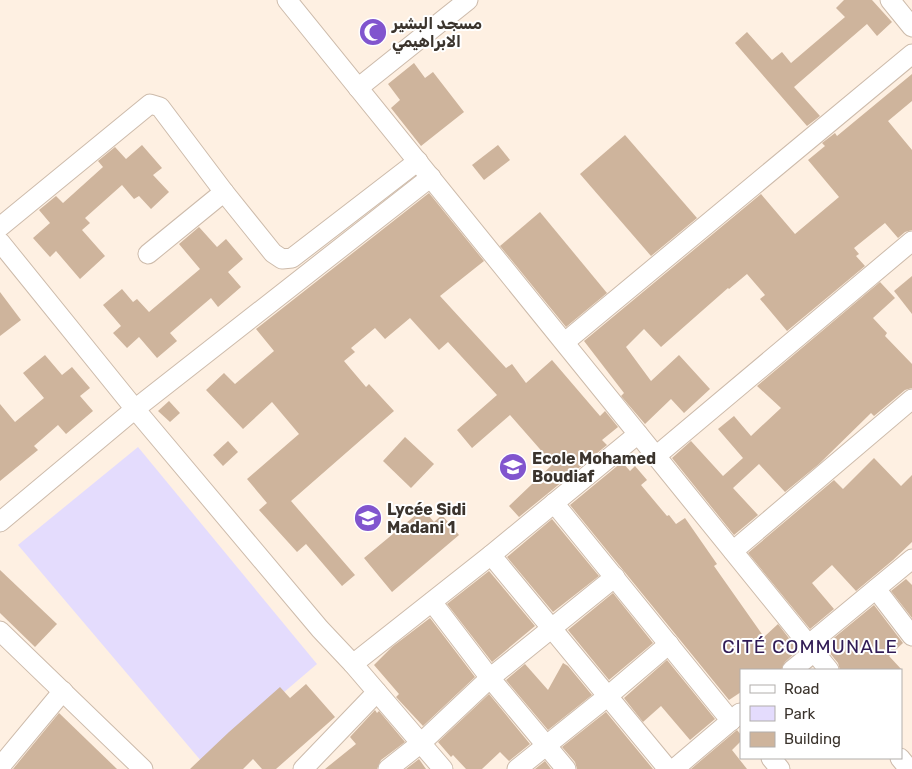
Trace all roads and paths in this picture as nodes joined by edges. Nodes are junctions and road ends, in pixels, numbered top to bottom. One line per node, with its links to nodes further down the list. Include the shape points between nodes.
1 (287, 0): 6 (street)
2 (468, 0): 6 (street)
3 (890, 0): 4 (street)
4 (912, 27)
5 (912, 54): 14 (street)
6 (358, 88): 7 (street)
7 (418, 161): 8 (street); 9 (street, via 292,258 282,259 273,254)
8 (431, 177): 14 (street); 16 (street)
9 (224, 192): 10 (street, via 160,107 150,104); 13 (street)
10 (0, 227)
11 (912, 240): 18 (street)
12 (0, 242): 16 (street)
13 (148, 254)
14 (565, 342): 17 (street)
15 (912, 398): 21 (street)
16 (134, 409): 20 (street); 32 (street)
17 (638, 434): 18 (street); 19 (street)
18 (656, 456): 21 (street)
19 (554, 503): 22 (street); 24 (street)
20 (0, 522)
21 (733, 551): 31 (street)
22 (491, 555): 26 (street); 27 (street)
23 (912, 559): 25 (street)
24 (615, 577): 27 (street); 30 (street)
25 (876, 589): 29 (street); 31 (street)
26 (432, 602): 32 (street); 35 (street)
27 (552, 628): 35 (street); 38 (street)
28 (0, 631): 36 (street)
29 (912, 636)
30 (669, 644): 38 (street); 39 (street)
31 (811, 648): 33 (street); 34 (street)
32 (353, 664): 37 (street)
33 (793, 669)
34 (828, 669)
35 (490, 678): 40 (street); 41 (street)
36 (63, 691): 44 (street); 45 (street)
37 (377, 692): 40 (street); 46 (street)
38 (608, 696): 41 (street); 51 (street)
39 (737, 718): 52 (street)
40 (421, 743): 47 (street); 48 (street)
41 (548, 746): 49 (street); 50 (street)
42 (772, 759): 53 (street)
43 (901, 759): 54 (street)
44 (0, 767)
45 (143, 769)
46 (303, 769)
47 (388, 769)
48 (443, 769)
49 (516, 769)
50 (566, 769)
51 (668, 769)
52 (674, 769)
53 (780, 769)
54 (909, 769)

